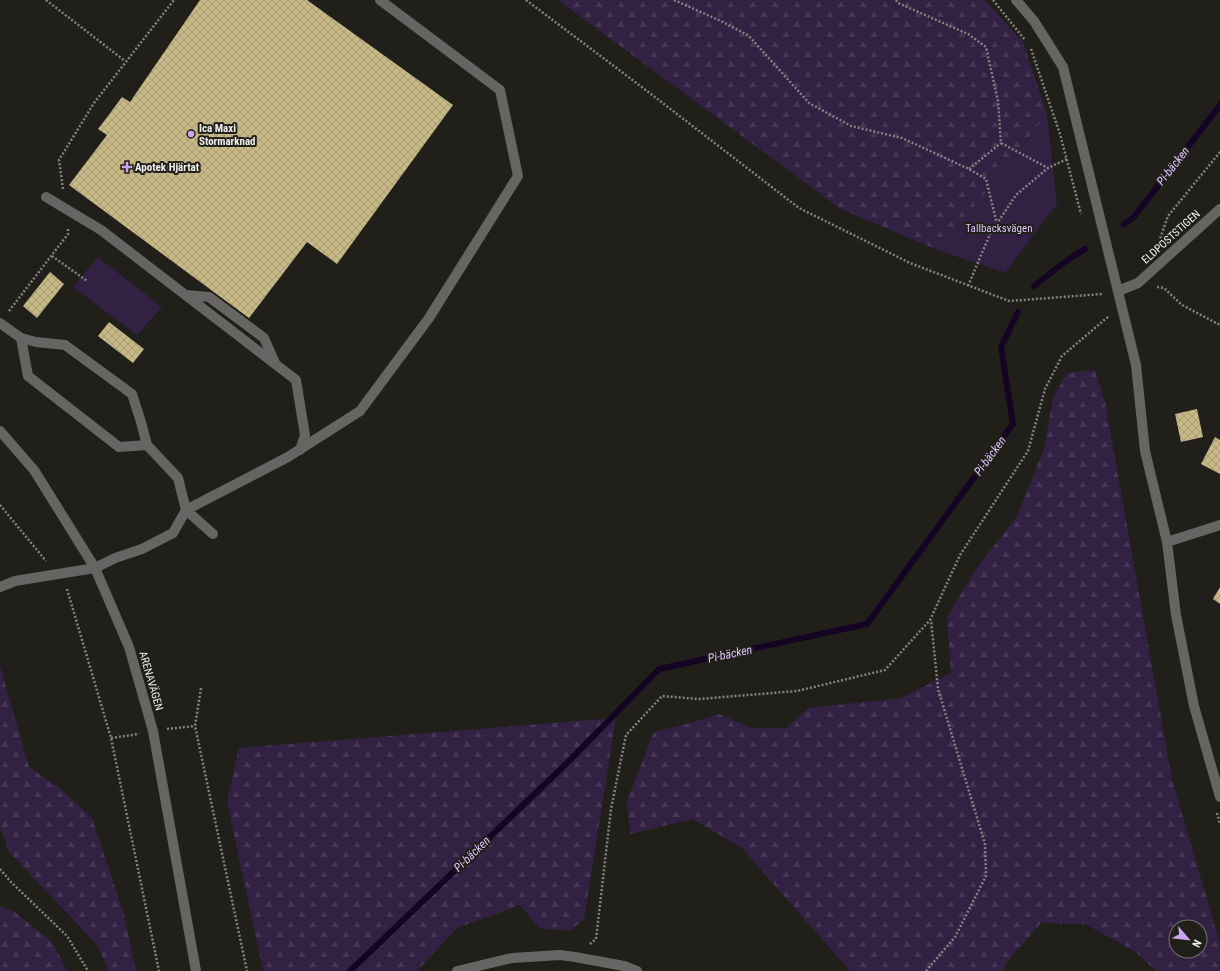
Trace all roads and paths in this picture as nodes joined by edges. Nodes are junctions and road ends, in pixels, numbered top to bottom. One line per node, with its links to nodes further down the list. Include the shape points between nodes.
1 (46, 0): 2 (path, via 125,61)
2 (174, 0)
3 (380, 0): 36 (street, via 500,90 518,176 430,318 360,411)
4 (526, 0): 25 (path, via 799,208 910,263)
5 (674, 0): 16 (path, via 749,36 809,103 851,126 902,138)
6 (896, 0): 11 (path, via 968,34 986,46 998,102)
7 (993, 0): 9 (path)
8 (1016, 0): 12 (street, via 1034,21 1063,67)
9 (1026, 40)
10 (1030, 46): 14 (path)
11 (1001, 143): 15 (path); 16 (path)
12 (1084, 151): 14 (path); 27 (street)
13 (1220, 152): 22 (path, via 1168,216)
14 (1066, 159): 15 (path); 19 (path)
15 (1048, 168): 20 (path, via 1016,195)
16 (969, 169): 20 (path, via 986,179)
17 (46, 197): 28 (street, via 101,230)
18 (1220, 209): 22 (street, ELDPOSTSTIGEN)
19 (1082, 219)
20 (997, 224): 25 (path, via 990,234)
21 (52, 256): 23 (path)
22 (1155, 266): 24 (street, ELDPOSTSTIGEN)
23 (87, 281)
24 (1138, 283): 27 (street); 31 (path, via 1164,288 1182,305)
25 (968, 286): 26 (path, via 1009,301 1103,294)
26 (1101, 286)
27 (1118, 291): 41 (street, via 1136,365 1145,452)
28 (186, 295): 33 (street); 33 (street, via 209,297 264,338)
29 (1113, 312): 45 (path, via 1062,356 1045,389 1028,451 960,555)
30 (0, 323): 32 (street)
31 (1220, 325)
32 (20, 338): 35 (street, via 65,345 132,394); 35 (street, via 28,376 119,447)
33 (275, 364): 36 (street, via 296,380 305,435)
34 (0, 431): 42 (street, ARENAVÄGEN, via 34,470)
35 (148, 445): 38 (street, via 178,478)
36 (300, 450): 38 (street)
37 (0, 505): 43 (path)
38 (186, 510): 40 (street); 42 (street, via 173,533)
39 (1220, 525): 41 (street)
40 (213, 534)
41 (1167, 542): 47 (street, via 1176,615 1194,706)
42 (95, 568): 43 (street); 52 (street, ARENAVÄGEN, via 129,647 153,732)
43 (57, 574): 44 (street, via 15,580); 51 (path, via 65,584 111,738)
44 (0, 587)
45 (930, 620): 49 (path, via 885,670 797,692 699,699 662,696 626,735 611,809 596,939); 56 (path, via 938,690 985,844 986,876 955,938)
46 (202, 688): 53 (path, via 195,726)
47 (1220, 797)
48 (0, 869): 50 (path, via 67,936)
49 (575, 957): 54 (street, via 560,955 512,958); 55 (street, via 624,966)
50 (88, 971)
51 (159, 971)
52 (196, 971)
53 (247, 971)
54 (457, 971)
55 (637, 971)
56 (926, 971)

